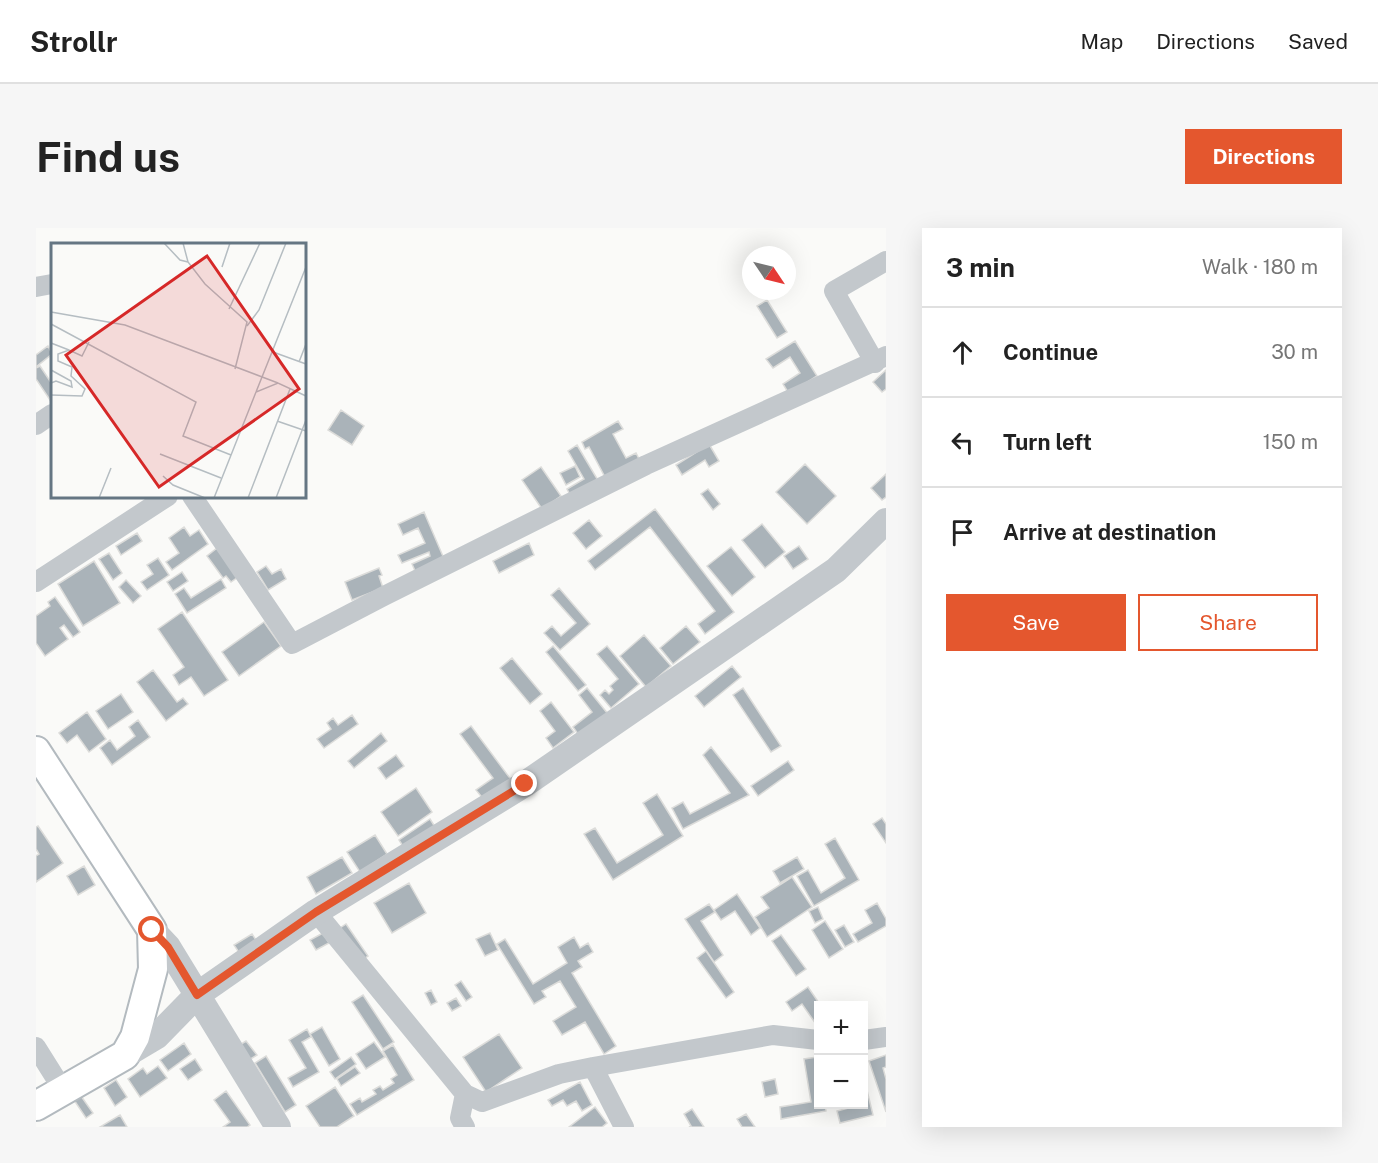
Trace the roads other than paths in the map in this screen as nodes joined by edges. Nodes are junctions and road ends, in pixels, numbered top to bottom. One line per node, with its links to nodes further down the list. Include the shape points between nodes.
1 (886, 261): 4 (street, via 834,291)
2 (51, 284): 3 (street)
3 (36, 287)
4 (880, 360): 8 (street, via 646,465 292,644)
5 (51, 415): 6 (street)
6 (36, 425)
7 (165, 498): 10 (street)
8 (193, 498)
9 (886, 521): 12 (street, via 836,570 544,771)
10 (36, 582)
11 (36, 751): 13 (main road)
12 (316, 912): 14 (street); 22 (street)
13 (152, 930): 14 (street, via 168,947); 19 (main road, via 153,969 135,1037)
14 (197, 995): 19 (street, via 157,1036); 24 (street)
15 (886, 1037): 17 (street)
16 (814, 1039): 20 (street, via 773,1035)
17 (868, 1039)
18 (36, 1047): 21 (street)
19 (125, 1055): 21 (main road)
20 (593, 1067): 22 (street, via 559,1074 482,1102); 26 (street)
21 (63, 1090): 23 (main road)
22 (465, 1094): 25 (street, via 460,1118)
23 (36, 1106)
24 (274, 1126)
25 (465, 1127)
26 (624, 1127)

